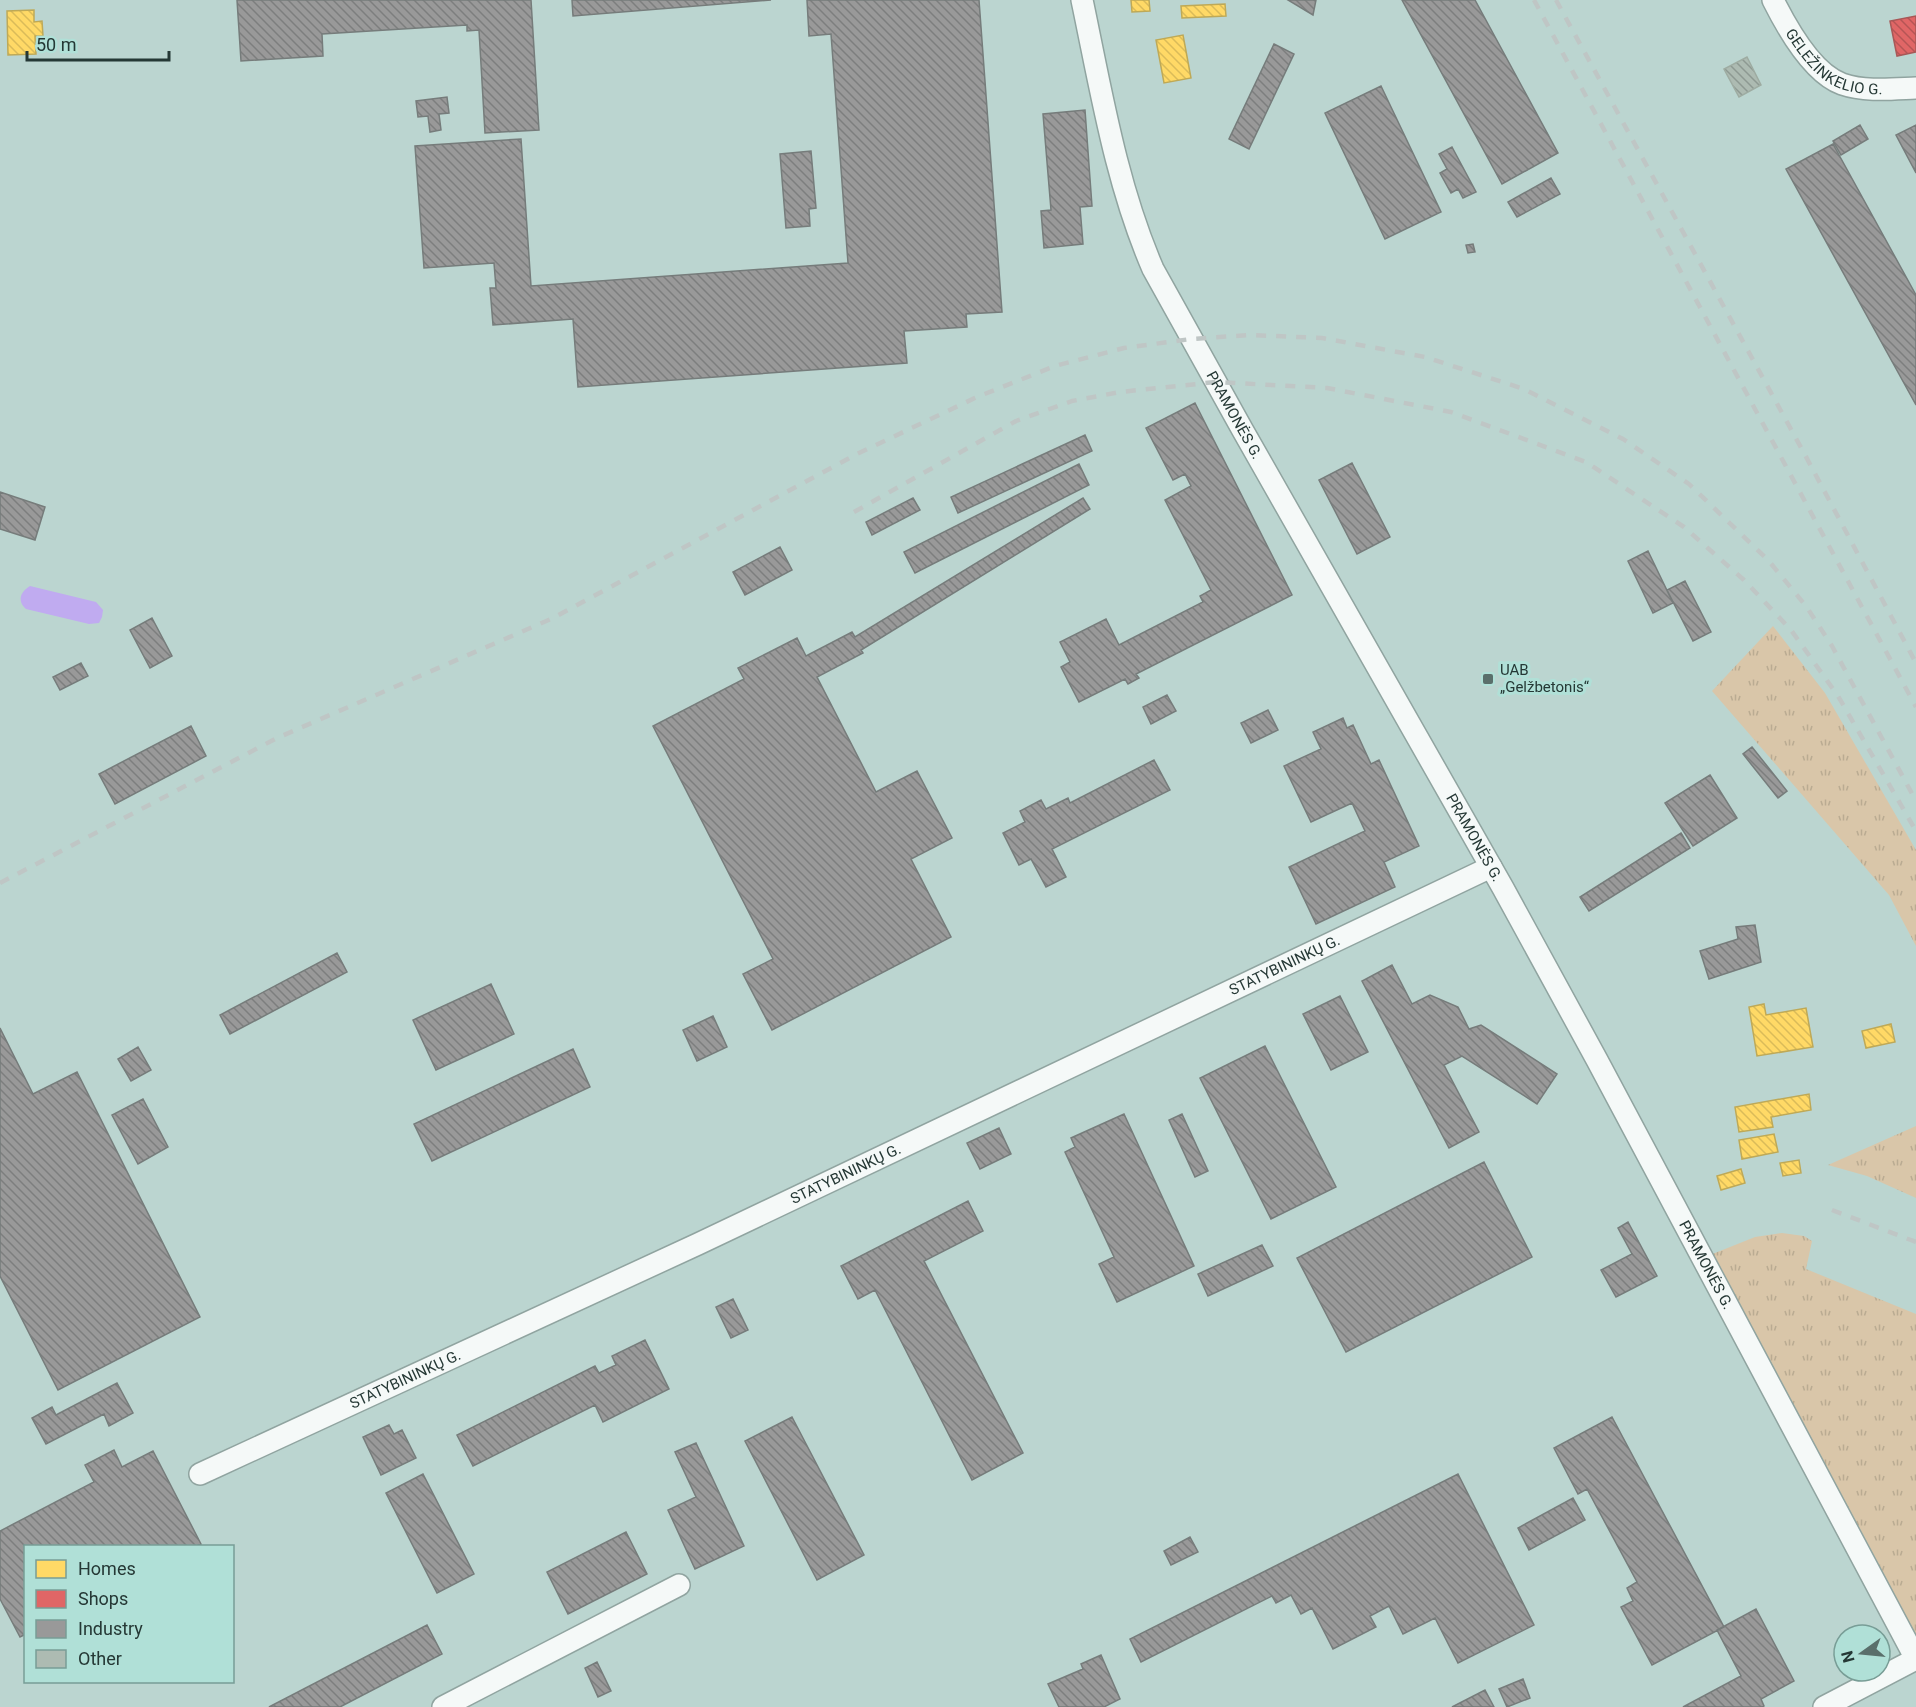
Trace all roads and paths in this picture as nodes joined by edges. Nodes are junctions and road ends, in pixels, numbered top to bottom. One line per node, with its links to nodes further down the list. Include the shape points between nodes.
1 (1082, 0): 4 (street, PRAMONĖS G., via 1121,171 1153,269)
2 (1773, 0): 3 (street, GELEŽINKELIO G., via 1786,25 1821,72 1842,84 1867,89)
3 (1916, 88)
4 (1491, 867): 5 (street, STATYBININKŲ G., via 698,1244); 7 (street, PRAMONĖS G.)
5 (200, 1474)
6 (679, 1585): 8 (street)
7 (1916, 1659): 9 (street)
8 (443, 1707)
9 (1824, 1707)

